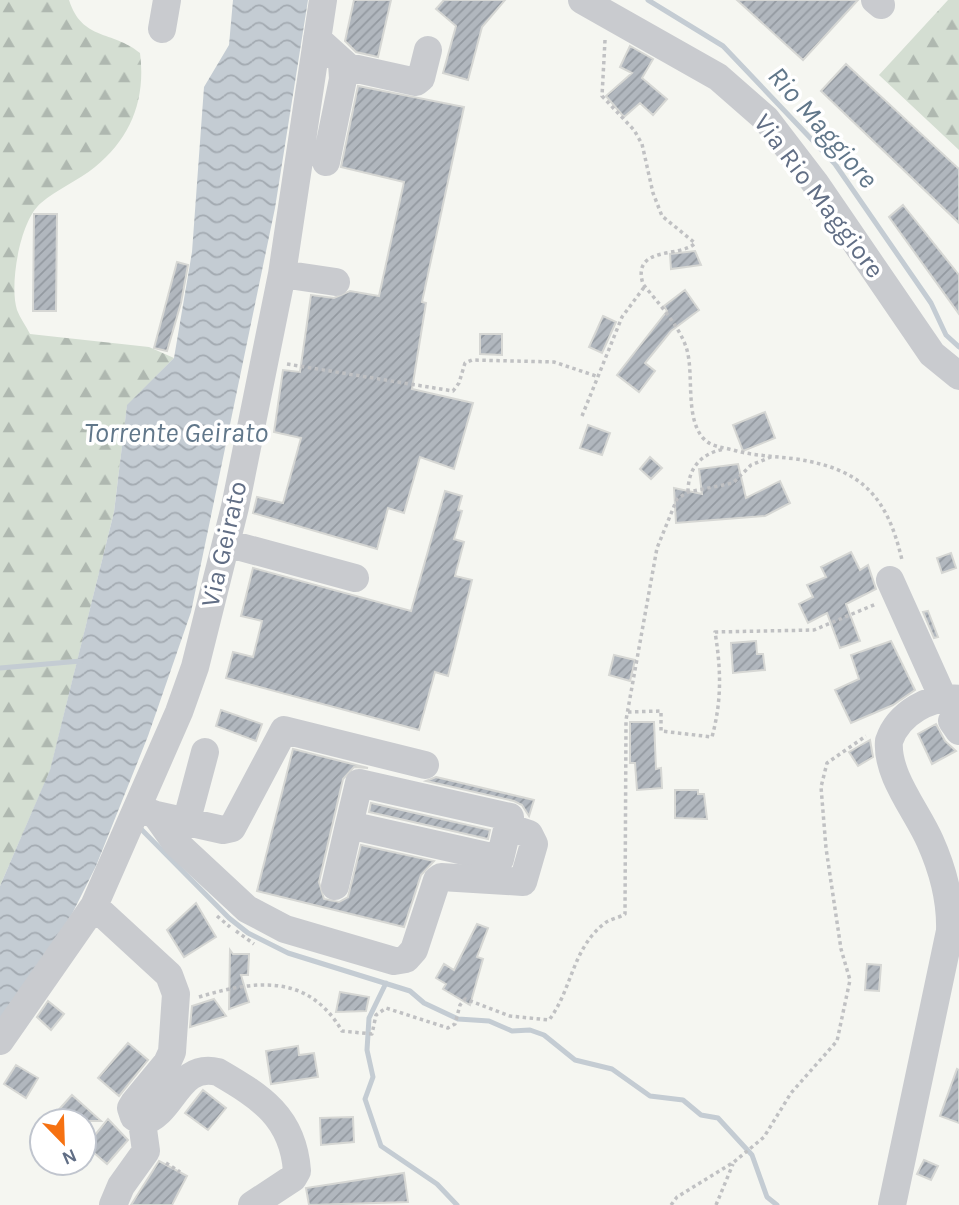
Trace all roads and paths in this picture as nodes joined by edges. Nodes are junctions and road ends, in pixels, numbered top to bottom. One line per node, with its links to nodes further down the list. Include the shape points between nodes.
1 (167, 0): 4 (street)
2 (323, 0): 5 (street, Via Geirato)
3 (582, 0): 15 (street, Via Rio Maggiore, via 718,77 766,119 932,354)
4 (162, 29)
5 (317, 38): 8 (street); 10 (street, Via Geirato)
6 (605, 41): 12 (path, via 602,96 642,144 662,216 695,243 650,259 641,274)
7 (428, 50): 8 (street, via 416,82)
8 (342, 63): 9 (street, via 343,79)
9 (326, 162)
10 (282, 274): 11 (street); 13 (street, Via Geirato)
11 (336, 282)
12 (645, 286): 14 (path, via 622,317); 17 (path, via 687,351 701,436)
13 (265, 361): 14 (path, via 453,391 465,363 472,360 554,362); 20 (street, Via Geirato)
14 (596, 376): 16 (path)
15 (959, 376)
16 (582, 416)
17 (727, 449): 18 (path); 19 (path, via 700,459)
18 (771, 457): 19 (path, via 751,465 728,485); 22 (path, via 818,464 863,484 878,497 885,508)
19 (688, 492): 23 (path, via 673,505 657,548)
20 (226, 543): 21 (street); 28 (street, Via Geirato, via 195,667)
21 (355, 579)
22 (897, 580): 23 (path, via 814,630 715,632 722,676 712,737 661,732 661,711); 24 (street)
23 (628, 712): 34 (path, via 625,914 605,923 576,958 549,1020 510,1016 465,999 455,1024 448,1028 386,1008 376,1015 372,1034 361,1034 342,1031 334,1017 296,989 268,982 232,986)
24 (953, 712): 25 (street, via 919,707)
25 (906, 716): 38 (path, via 827,763 821,787 841,949 850,980 847,1007 837,1041 791,1093 764,1137); 44 (street, via 891,735 890,756 930,842 951,906 950,930)
26 (205, 752): 29 (street)
27 (425, 765): 29 (street, via 284,730 232,828)
28 (147, 811): 29 (street); 31 (street, via 247,909 285,929 394,961 406,959 414,950 442,877 523,882 534,844 529,834); 33 (street, Via Geirato)
29 (186, 823)
30 (349, 825): 31 (street, via 500,859); 31 (street, via 359,783 510,817); 32 (street)
31 (508, 827)
32 (335, 886)
33 (94, 906): 34 (street, via 169,975); 35 (street, Via Geirato)
34 (177, 1003): 36 (street, via 172,1052 131,1108)
35 (0, 1041)
36 (142, 1122): 40 (street, via 146,1151); 41 (street, via 153,1118 183,1081 209,1070 269,1104 290,1138 297,1171)
37 (163, 1161): 39 (path)
38 (734, 1162): 42 (path, via 693,1185); 43 (path)
39 (180, 1172)
40 (113, 1205)
41 (252, 1205)
42 (671, 1205)
43 (716, 1205)
44 (892, 1205)

